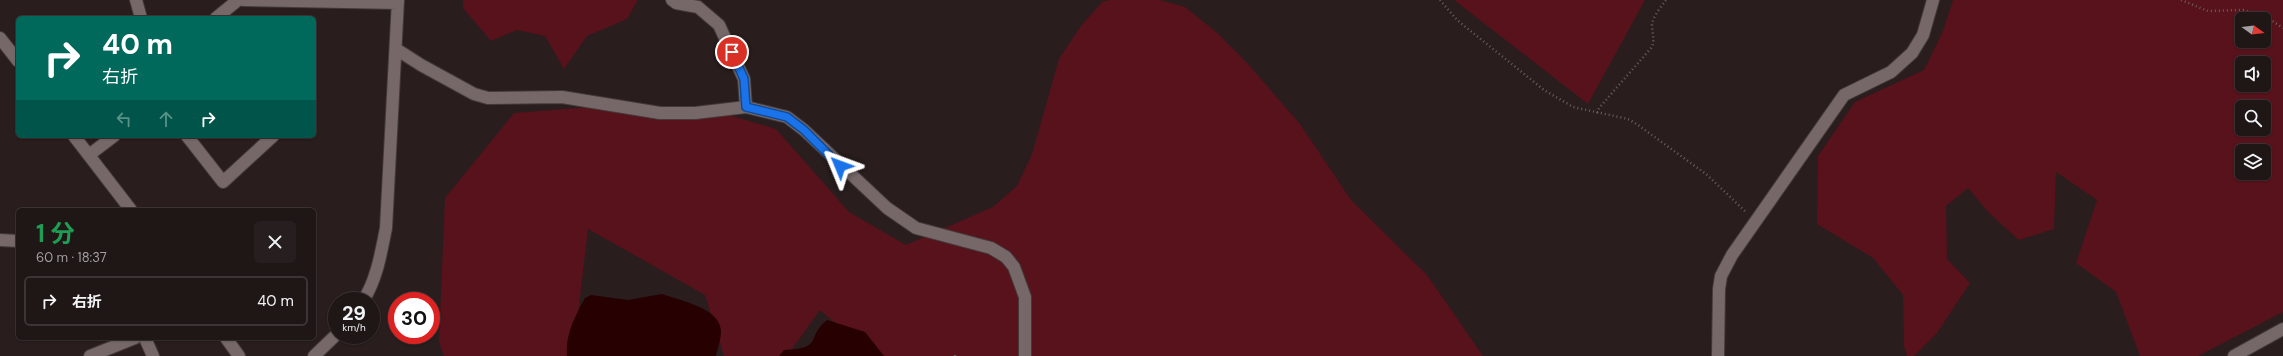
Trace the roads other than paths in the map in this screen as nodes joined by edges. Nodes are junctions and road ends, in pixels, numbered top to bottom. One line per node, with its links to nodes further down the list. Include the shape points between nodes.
1 (136, 0): 8 (street)
2 (238, 0): 9 (street)
3 (243, 0): 4 (street)
4 (332, 0): 7 (street)
5 (672, 0): 13 (street, via 698,7 719,25 744,79)
6 (1933, 0): 33 (street, via 1925,30 1912,53 1891,72 1844,95 1721,276)
7 (398, 2): 11 (street)
8 (140, 16)
9 (218, 16)
10 (0, 38): 12 (street)
11 (396, 49): 13 (street, via 474,94 488,98 562,97 660,113 695,113); 22 (street, via 386,228 380,260)
12 (16, 58)
13 (746, 107): 32 (street, via 787,117 887,208 916,228 991,248 1006,257 1014,267 1025,297)
14 (76, 138): 18 (street)
15 (111, 138): 18 (street)
16 (189, 138): 17 (street, via 223,182)
17 (271, 138)
18 (89, 155): 19 (street)
19 (129, 208)
20 (0, 240): 21 (street)
21 (16, 241)
22 (369, 292)
23 (2283, 329): 34 (street)
24 (130, 340): 28 (street)
25 (145, 340): 29 (street)
26 (227, 340): 30 (street)
27 (328, 343): 31 (street)
28 (90, 356)
29 (153, 356)
30 (239, 356)
31 (314, 356)
32 (1025, 356)
33 (1718, 356)
34 (2234, 356)

